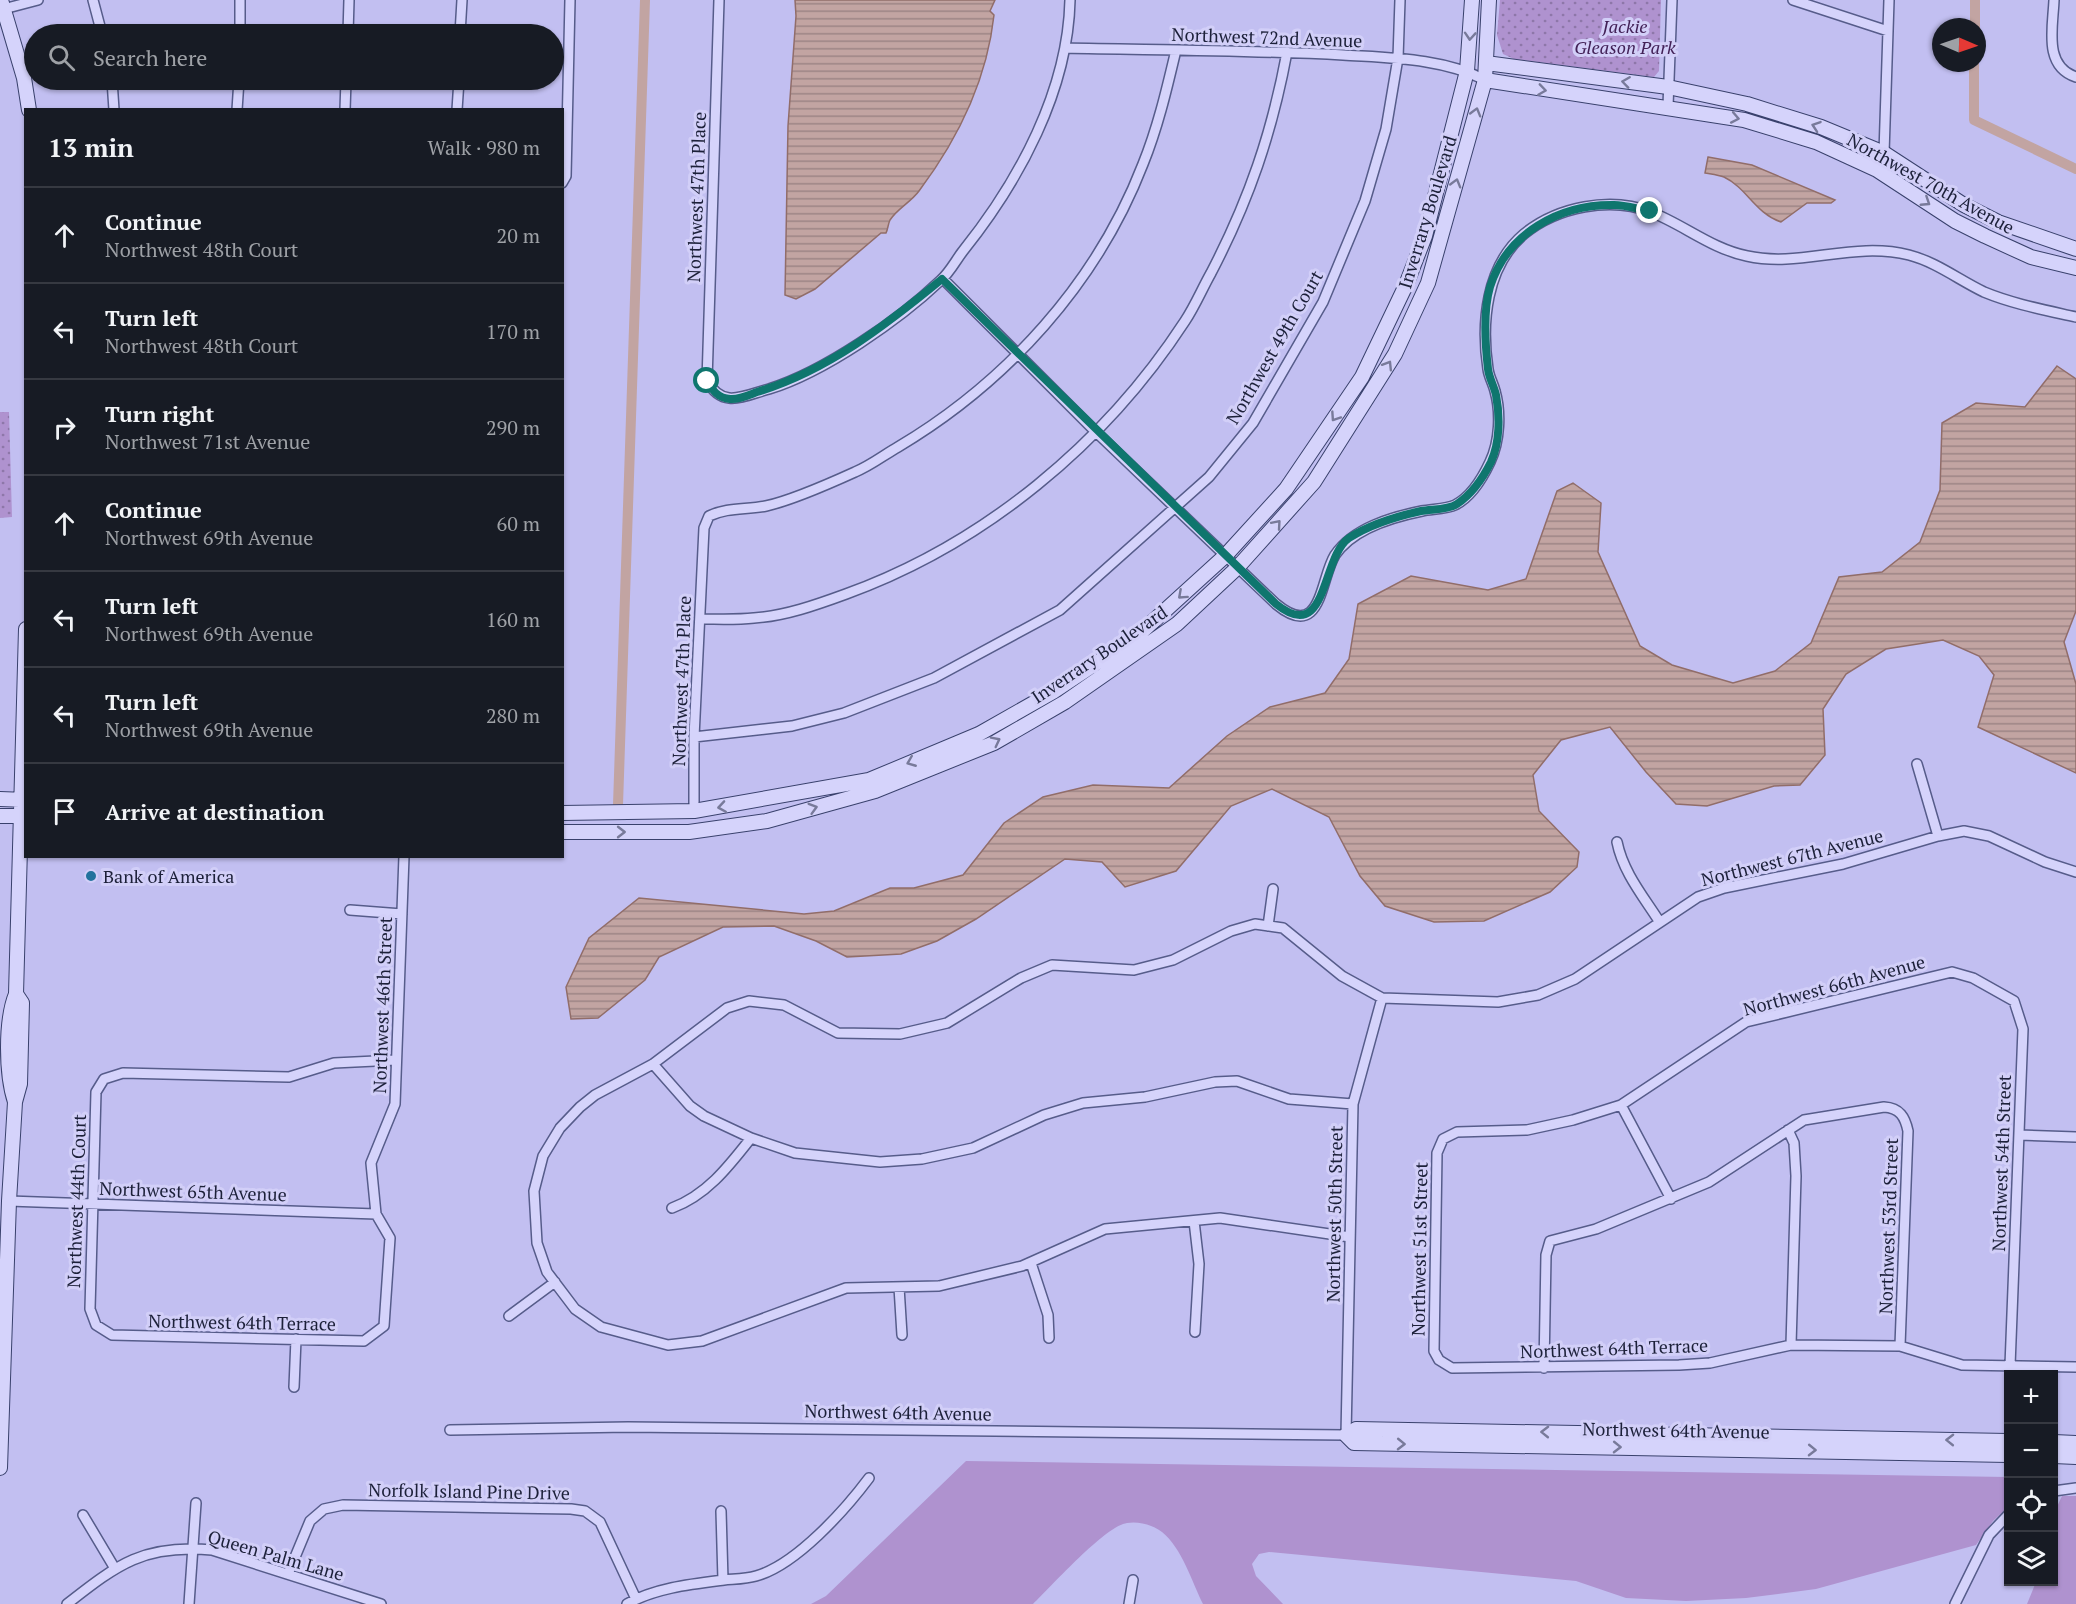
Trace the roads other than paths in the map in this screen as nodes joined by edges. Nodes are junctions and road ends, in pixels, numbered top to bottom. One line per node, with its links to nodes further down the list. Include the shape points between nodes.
1 (38, 0): 16 (street)
2 (93, 0): 17 (street)
3 (240, 0): 18 (street)
4 (350, 0): 19 (street)
5 (462, 0): 20 (street)
6 (570, 0): 45 (street)
7 (719, 0): 50 (street, Northwest 47th Place, via 707,381 714,393 732,400 809,373 878,330)
8 (1070, 0): 22 (street)
9 (1400, 0): 25 (street, Northwest 49th Court)
10 (1472, 0): 27 (street, Inverrary Boulevard, one-way to 27)
11 (1489, 0): 26 (street, Inverrary Boulevard)
12 (1672, 0): 31 (street)
13 (1793, 0): 21 (street)
14 (1889, 0): 21 (street)
15 (2054, 0): 28 (street, via 2052,51 2067,74)
16 (2, 6): 29 (street)
17 (99, 24)
18 (240, 24)
19 (349, 24)
20 (461, 24)
21 (1888, 32): 43 (street)
22 (1065, 48): 23 (street, Northwest 72nd Avenue); 50 (street, via 1024,159 984,224)
23 (1176, 50): 24 (street, Northwest 72nd Avenue); 52 (street, via 1143,165 1109,234 1066,300)
24 (1287, 52): 25 (street, Northwest 72nd Avenue); 53 (street, via 1276,112 1238,221 1186,320 1144,378)
25 (1398, 58): 27 (street, Northwest 72nd Avenue); 54 (street, Northwest 49th Court, via 1386,129 1365,201 1323,302 1253,423 1209,477)
26 (1486, 63): 27 (street); 30 (street, Inverrary Boulevard); 31 (street, Northwest 70th Avenue, one-way to 26)
27 (1467, 71): 30 (street, Northwest 72nd Avenue); 55 (street, Inverrary Boulevard, one-way to 55, via 1425,236 1362,377 1286,489)
28 (2076, 77)
29 (24, 78)
30 (1485, 80): 37 (street, Northwest 70th Avenue, one-way to 37); 56 (street, Inverrary Boulevard, one-way to 30, via 1314,482 1395,354 1428,283)
31 (1668, 87): 37 (street); 43 (street, Northwest 70th Avenue, one-way to 31, via 1758,107)
32 (26, 90): 38 (street)
33 (113, 90): 39 (street)
34 (238, 90): 40 (street)
35 (346, 90): 41 (street)
36 (458, 90): 42 (street)
37 (1668, 106): 44 (street, Northwest 70th Avenue, one-way to 44, via 1744,120 1816,142)
38 (29, 108)
39 (114, 108)
40 (237, 108)
41 (345, 108)
42 (457, 108)
43 (1884, 153): 44 (street); 46 (street, Northwest 70th Avenue, via 1964,206)
44 (1877, 170): 47 (street, Northwest 70th Avenue, one-way to 47, via 1954,221)
45 (564, 180)
46 (1992, 219): 47 (street); 48 (street, Northwest 70th Avenue)
47 (1985, 236): 49 (street, Northwest 70th Avenue, via 2031,257)
48 (2076, 249)
49 (2076, 268)
50 (942, 279): 52 (street)
51 (2076, 317): 56 (street, via 1983,291 1909,255 1861,249 1778,260 1749,257 1727,251 1650,211 1615,205 1574,208 1545,219 1522,236 1490,286 1486,314 1488,370 1496,393 1499,433 1492,460 1477,485 1455,505 1419,511 1365,529 1347,540 1333,558 1319,602 1302,616 1287,613)
52 (1020, 353): 53 (street); 57 (street, Northwest 47th Place, via 931,428 856,472 767,506 722,510 708,516 704,528)
53 (1095, 431): 54 (street); 57 (street, via 1063,464 1006,510 948,548 874,584 812,607 755,618)
54 (1176, 508): 55 (street); 58 (street, Northwest 49th Court, via 1060,610 934,678 844,713 792,726)
55 (1225, 556): 56 (street); 62 (street, Inverrary Boulevard, one-way to 62, via 1137,636 1053,692 979,734 869,780)
56 (1238, 568): 66 (street, Inverrary Boulevard, one-way to 56, via 688,832 767,821 875,791 994,743 1065,702 1149,646)
57 (700, 619): 58 (street, Northwest 47th Place)
58 (694, 737): 62 (street, Northwest 47th Place)
59 (1917, 764): 67 (street)
60 (0, 799): 61 (street)
61 (24, 800): 65 (street)
62 (694, 812): 63 (street, Inverrary Boulevard)
63 (564, 813)
64 (0, 816): 65 (street)
65 (24, 816): 88 (street, via 16,994 9,1034 9,1086 15,1102)
66 (564, 832)
67 (1938, 836): 70 (street, Northwest 67th Avenue, via 1964,831 1989,836); 74 (street, Northwest 67th Avenue, via 1843,864 1724,888 1698,897)
68 (1617, 842): 74 (street, via 1629,875)
69 (404, 858): 73 (street, Northwest 46th Street)
70 (2076, 872)
71 (1273, 889): 75 (street)
72 (350, 910): 73 (street)
73 (402, 914): 78 (street, Northwest 46th Street)
74 (1659, 921): 77 (street, Northwest 67th Avenue, via 1575,979 1538,994 1498,1002)
75 (1268, 926): 77 (street, Northwest 67th Avenue, via 1283,928 1342,976); 79 (street, Northwest 67th Avenue, via 1255,924 1173,960 1134,970 1052,965 1021,978 947,1023 900,1034 838,1033 784,1005 749,1001 727,1008)
76 (1973, 978): 81 (street, Northwest 66th Avenue, via 1952,972 1746,1022); 83 (street, Northwest 54th Street, via 2014,1001 2023,1029)
77 (1382, 998): 80 (street, Northwest 50th Street)
78 (396, 1060): 89 (street, Northwest 44th Court, via 334,1063 289,1077 123,1073 104,1079 96,1092); 91 (street, Northwest 46th Street, via 395,1104 371,1163)
79 (653, 1064): 85 (street, via 690,1106); 95 (street, Northwest 67th Avenue, via 595,1095 560,1128 543,1156 533,1214 537,1243)
80 (1353, 1104): 85 (street, via 1289,1099 1237,1081 1215,1082 1145,1097 1083,1103 1044,1115 973,1148 921,1160 880,1162 795,1153); 93 (street, Northwest 50th Street)
81 (1621, 1105): 86 (street, Northwest 66th Avenue, via 1527,1130 1457,1132); 87 (street)
82 (1788, 1130): 87 (street, via 1709,1182); 104 (street, via 1794,1143 1796,1176); 105 (street, Northwest 53rd Street, via 1817,1116 1884,1107 1898,1110 1906,1120)
83 (2019, 1135): 84 (street); 109 (street, Northwest 54th Street)
84 (2076, 1137)
85 (751, 1138): 90 (street, via 693,1201)
86 (1443, 1139): 106 (street, Northwest 51st Street, via 1437,1153 1434,1351)
87 (1671, 1199): 108 (street, via 1596,1229 1550,1240 1546,1255)
88 (9, 1201): 89 (street, Northwest 65th Avenue); 119 (street)
89 (93, 1204): 91 (street, Northwest 65th Avenue); 98 (street, Northwest 44th Court, via 90,1309)
90 (672, 1208)
91 (376, 1214): 99 (street, Northwest 46th Street, via 390,1238)
92 (1194, 1221): 93 (street, via 1237,1219); 94 (street, via 1105,1229); 100 (street, via 1198,1264)
93 (1350, 1237): 112 (street, Northwest 50th Street)
94 (1031, 1263): 96 (street, via 939,1286); 102 (street, via 1048,1315)
95 (555, 1282): 96 (street, via 575,1310 601,1327 668,1344 702,1341 846,1288); 97 (street)
96 (899, 1287): 101 (street)
97 (509, 1316)
98 (96, 1325): 103 (street, Northwest 64th Terrace, via 112,1335)
99 (384, 1326): 103 (street, Northwest 64th Terrace, via 364,1341)
100 (1195, 1332)
101 (902, 1335)
102 (1049, 1338)
103 (296, 1340): 110 (street)
104 (1791, 1345): 105 (street, Northwest 64th Terrace); 108 (street, Northwest 64th Terrace, via 1710,1363)
105 (1900, 1346): 109 (street, Northwest 64th Terrace, via 1962,1365)
106 (1439, 1360): 108 (street, Northwest 64th Terrace, via 1452,1368)
107 (2076, 1367): 109 (street, Northwest 64th Terrace)
108 (1544, 1368)
109 (2010, 1370)
110 (294, 1387)
111 (450, 1430): 112 (street, Northwest 64th Avenue, via 628,1426)
112 (1346, 1435): 113 (street, Northwest 64th Avenue, one-way to 112, via 1356,1429); 116 (street, Northwest 64th Avenue, one-way to 116, via 1354,1443)
113 (2004, 1441)
114 (2058, 1442): 115 (street)
115 (2076, 1443)
116 (2004, 1455)
117 (2058, 1456): 118 (street)
118 (2076, 1457)
119 (0, 1468)
120 (868, 1478): 130 (street, via 798,1553 756,1576)
121 (2076, 1488): 122 (street)
122 (2058, 1490)
123 (196, 1503): 127 (street)
124 (721, 1511): 130 (street)
125 (83, 1515): 128 (street)
126 (2004, 1519): 137 (street, via 1989,1535)
127 (192, 1548): 128 (street, Queen Palm Lane, via 141,1556); 129 (street, Queen Palm Lane, via 212,1550); 134 (street)
128 (114, 1567): 133 (street, Queen Palm Lane)
129 (288, 1574): 132 (street, Norfolk Island Pine Drive, via 310,1521 324,1509 343,1505 571,1509 585,1511 600,1522); 135 (street, Queen Palm Lane)
130 (723, 1580): 132 (street, via 676,1587)
131 (1133, 1580): 136 (street)
132 (631, 1602)
133 (67, 1604)
134 (189, 1604)
135 (381, 1604)
136 (1129, 1604)
137 (1955, 1604)

